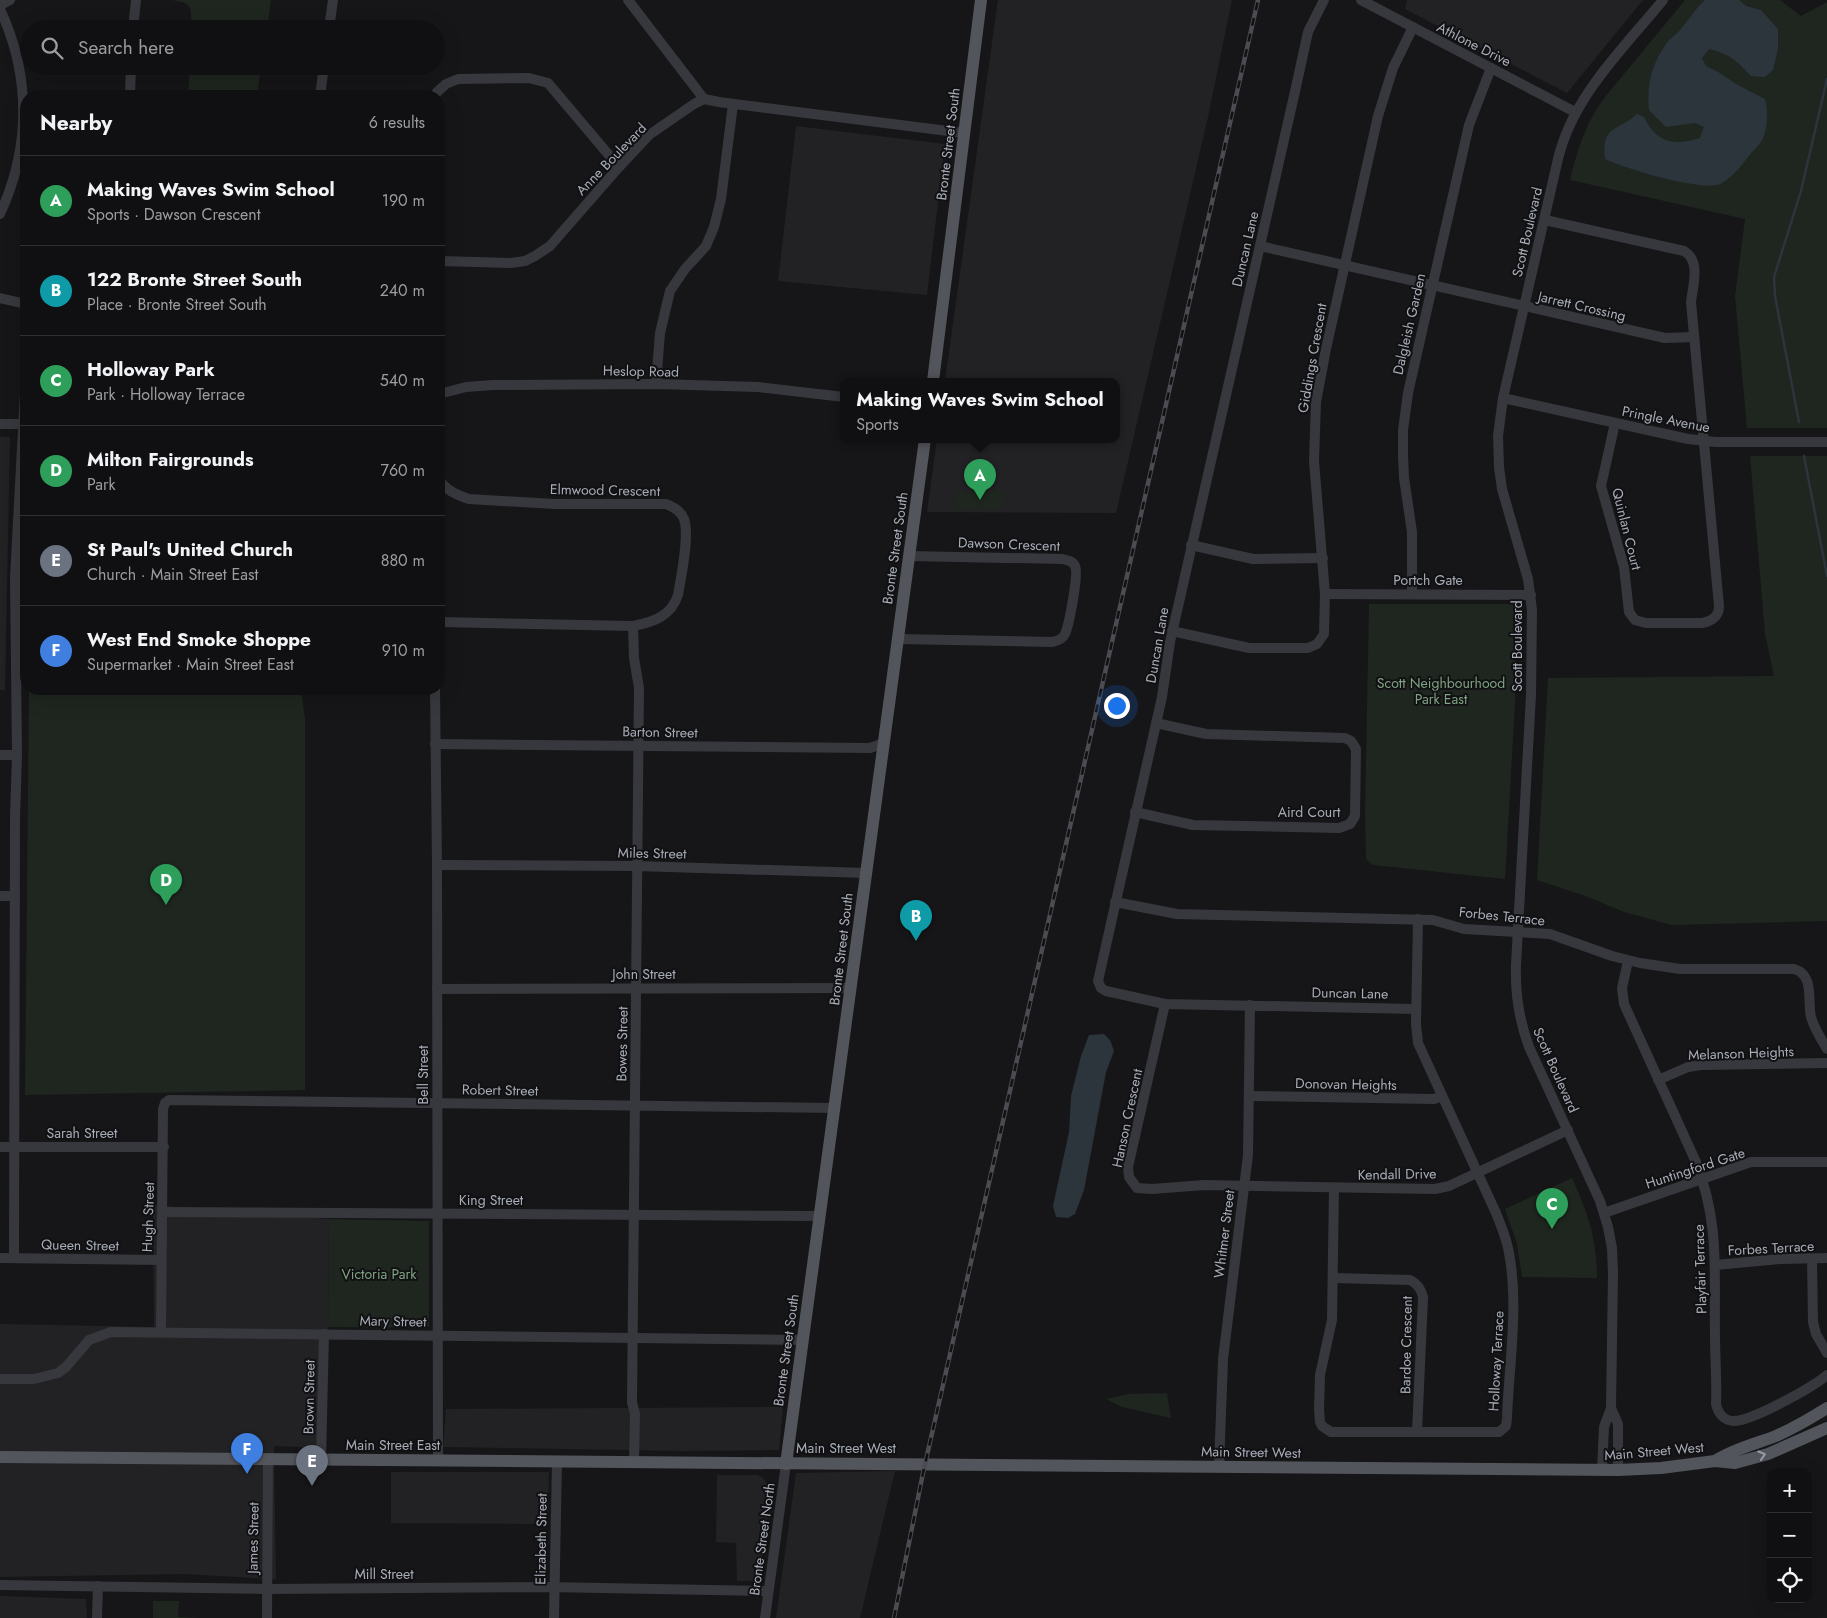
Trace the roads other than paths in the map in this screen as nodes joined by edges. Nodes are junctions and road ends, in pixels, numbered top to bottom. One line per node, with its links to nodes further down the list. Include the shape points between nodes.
1 (10, 0): 9 (street)
2 (136, 0): 11 (street)
3 (333, 0): 12 (street)
4 (628, 0): 23 (street)
5 (981, 0): 26 (main road, Bronte Street South)
6 (1324, 0): 31 (street, Duncan Lane, via 1308,32)
7 (1361, 0): 13 (street, Athlone Drive)
8 (1663, 0): 25 (street, Scott Boulevard)
9 (0, 5)
10 (0, 10): 15 (street)
11 (134, 20)
12 (330, 20)
13 (1413, 27): 14 (street, Athlone Drive); 33 (street, Giddings Crescent, via 1393,68 1378,116)
14 (1491, 68): 25 (street, Athlone Drive); 34 (street, Dalgleish Garden, via 1468,125)
15 (20, 71)
16 (21, 75): 19 (street)
17 (131, 75): 20 (street)
18 (323, 75): 21 (street)
19 (23, 90)
20 (130, 90)
21 (321, 90)
22 (439, 90): 28 (street, via 458,79 529,78 548,83)
23 (704, 99): 24 (street); 28 (street, Anne Boulevard, via 650,135)
24 (734, 104): 26 (street); 40 (street, via 714,227 706,246 670,291 660,333)
25 (1575, 112): 30 (street, Scott Boulevard, via 1561,147)
26 (964, 133): 39 (main road, Bronte Street South)
27 (20, 152): 29 (street, via 8,198)
28 (618, 167): 32 (street, Anne Boulevard, via 550,246 535,256 511,263)
29 (0, 214)
30 (1544, 220): 37 (street, Scott Boulevard); 38 (street, Quinlan Court, via 1688,254 1694,266 1691,302)
31 (1260, 246): 33 (street, Jarrett Crossing); 52 (street, Duncan Lane)
32 (445, 261)
33 (1345, 266): 34 (street, Jarrett Crossing); 54 (street, Giddings Crescent, via 1315,409 1315,475)
34 (1432, 286): 37 (street, Jarrett Crossing); 56 (street, Dalgleish Garden, via 1409,386 1403,430 1404,478 1412,532)
35 (0, 298): 36 (street)
36 (20, 303)
37 (1524, 306): 38 (street, Jarrett Crossing, via 1665,338); 43 (street, Scott Boulevard)
38 (1694, 337): 47 (street, Quinlan Court)
39 (933, 378)
40 (657, 384): 41 (street, Heslop Road, via 493,385); 42 (street, Heslop Road, via 758,387)
41 (445, 392)
42 (840, 397)
43 (1503, 398): 44 (street, Pringle Avenue); 57 (street, Scott Boulevard, via 1498,436 1500,473)
44 (1615, 423): 47 (street, Pringle Avenue); 47 (street, Quinlan Court, via 1601,486 1624,567 1629,612 1640,622 1702,623 1714,619 1719,610)
45 (0, 424): 46 (street)
46 (20, 424)
47 (1704, 441): 48 (street, Pringle Avenue)
48 (1827, 442)
49 (924, 443): 53 (main road, Bronte Street South)
50 (445, 486): 59 (street, Elmwood Crescent, via 469,499 555,504 666,504 676,508 684,518 686,529 675,604 667,614)
51 (20, 501): 68 (street, via 15,578)
52 (1192, 545): 54 (street, via 1253,559); 60 (street, Duncan Lane)
53 (909, 556): 61 (main road, Bronte Street South); 61 (street, Dawson Crescent, via 1062,559 1075,565 1077,578 1065,634 1054,642)
54 (1323, 558): 55 (street, Giddings Crescent)
55 (1325, 594): 56 (street, Portch Gate); 60 (street, Giddings Crescent, via 1324,634 1313,646 1243,648)
56 (1412, 594): 57 (street, Portch Gate)
57 (1531, 596): 77 (street, Scott Boulevard, via 1531,695)
58 (445, 622): 59 (street, Elmwood Crescent)
59 (634, 626): 66 (street, Bowes Street, via 634,658 639,688)
60 (1172, 631): 63 (street, Duncan Lane)
61 (898, 639): 64 (main road, Bronte Street South)
62 (435, 695): 65 (street, Bell Street)
63 (1156, 723): 69 (street, Duncan Lane); 69 (street, Aird Court, via 1206,734 1345,738 1356,749 1355,816 1347,826 1329,828 1193,825)
64 (884, 743): 66 (street, Barton Street, via 870,748); 72 (main road, Bronte Street South)
65 (435, 744): 66 (street, Barton Street); 70 (street, Bell Street)
66 (638, 746): 71 (street, Bowes Street)
67 (0, 755): 68 (street)
68 (17, 755): 74 (street)
69 (1135, 812): 75 (street, Duncan Lane)
70 (438, 865): 71 (street, Miles Street); 79 (street, Bell Street)
71 (637, 866): 72 (street, Miles Street); 80 (street, Bowes Street)
72 (866, 873): 81 (main road, Bronte Street South)
73 (0, 896): 74 (street)
74 (15, 896): 96 (street)
75 (1114, 902): 76 (street, Forbes Terrace, via 1177,914); 82 (street, Duncan Lane, via 1099,984 1106,991)
76 (1418, 919): 77 (street, Forbes Terrace, via 1464,929); 84 (street, Holloway Terrace)
77 (1518, 932): 78 (street, Forbes Terrace, via 1556,936); 94 (street, Scott Boulevard, via 1516,986 1521,1025)
78 (1628, 960): 85 (street, Forbes Terrace, via 1680,969 1798,970 1808,982 1812,1019); 87 (street, Playfair Terrace, via 1622,988 1624,1004)
79 (437, 988): 80 (street, John Street); 91 (street, Bell Street)
80 (636, 988): 81 (street, John Street); 92 (street, Bowes Street)
81 (851, 988): 93 (main road, Bronte Street South)
82 (1165, 1004): 83 (street, Duncan Lane); 101 (street, Hanson Crescent, via 1128,1177 1137,1188 1143,1189)
83 (1250, 1005): 84 (street, Duncan Lane); 88 (street, Whitmer Street)
84 (1416, 1008): 89 (street, Holloway Terrace, via 1418,1043)
85 (1827, 1049)
86 (1827, 1063): 87 (street, Melanson Heights, via 1688,1067)
87 (1658, 1080): 100 (street, Playfair Terrace)
88 (1249, 1096): 89 (street, Donovan Heights, via 1434,1100); 101 (street, Whitmer Street)
89 (1442, 1096): 99 (street, Holloway Terrace)
90 (165, 1102): 91 (street, Robert Street); 97 (street, Hugh Street)
91 (437, 1104): 92 (street, Robert Street); 105 (street, Bell Street)
92 (635, 1106): 93 (street, Robert Street); 106 (street, Bowes Street)
93 (835, 1108): 107 (main road, Bronte Street South)
94 (1568, 1130): 99 (street, Kendall Drive); 104 (street, Scott Boulevard)
95 (0, 1147): 96 (street, Sarah Street)
96 (14, 1147): 97 (street, Sarah Street); 109 (street)
97 (164, 1148): 103 (street, Hugh Street)
98 (1827, 1162): 100 (street, Huntingford Gate, via 1751,1162)
99 (1477, 1172): 102 (street, Kendall Drive, via 1435,1189); 126 (street, Holloway Terrace, via 1505,1237 1512,1276 1506,1426 1494,1433)
100 (1702, 1178): 104 (street, Huntingford Gate); 113 (street, Playfair Terrace, via 1712,1214)
101 (1244, 1186): 102 (street, Kendall Drive); 135 (street, Whitmer Street, via 1223,1358)
102 (1334, 1188): 114 (street, Holloway Terrace)
103 (163, 1212): 105 (street, King Street); 112 (street, Hugh Street)
104 (1604, 1213): 123 (street, Scott Boulevard, via 1612,1258)
105 (437, 1214): 106 (street, King Street); 117 (street, Bell Street)
106 (634, 1215): 107 (street, King Street); 118 (street, Bowes Street)
107 (820, 1216): 119 (main road, Bronte Street South)
108 (0, 1258): 109 (street, Queen Street)
109 (14, 1258): 112 (street, Queen Street)
110 (1812, 1258): 111 (street, Forbes Terrace); 113 (street, Forbes Terrace); 120 (street, via 1813,1322)
111 (1827, 1258)
112 (161, 1260): 115 (street, Hugh Street)
113 (1716, 1265): 121 (street, Playfair Terrace, via 1716,1404 1723,1418 1734,1421 1761,1412 1802,1392)
114 (1333, 1278): 126 (street, Bardoe Crescent, via 1410,1280 1421,1290); 126 (street, Holloway Terrace, via 1331,1326 1320,1380 1322,1426 1331,1432)
115 (161, 1332): 116 (street, Mary Street); 122 (street, Mary Street, via 99,1335 89,1340 58,1373 34,1379)
116 (324, 1334): 117 (street, Mary Street); 129 (street, Brown Street)
117 (438, 1335): 118 (street, Mary Street); 130 (street, Bell Street)
118 (633, 1337): 119 (street, Mary Street); 133 (street, Bowes Street)
119 (802, 1340): 134 (main road, Bronte Street South)
120 (1827, 1353)
121 (1827, 1375)
122 (0, 1379)
123 (1610, 1408): 136 (street, Scott Boulevard, via 1604,1427); 137 (street, Scott Boulevard, via 1618,1424)
124 (1822, 1411): 125 (street); 132 (main road, Main Street West, via 1797,1426 1733,1450)
125 (1827, 1428): 132 (main road, Main Street West, one-way to 125, via 1735,1463 1756,1457)
126 (1417, 1432)
127 (0, 1457): 128 (main road, Main Street East)
128 (268, 1459): 129 (main road, Main Street East); 141 (street, James Street)
129 (321, 1460): 130 (main road, Main Street East)
130 (438, 1460): 131 (main road, Main Street East)
131 (557, 1461): 133 (main road, Main Street East); 140 (street, Elizabeth Street)
132 (1715, 1461): 137 (main road, Main Street West)
133 (634, 1462): 134 (main road, Main Street East)
134 (786, 1464): 135 (main road, Main Street West); 142 (street, Bronte Street North)
135 (1219, 1467): 136 (main road, Main Street West)
136 (1602, 1470): 137 (main road, Main Street West)
137 (1618, 1470)
138 (0, 1585): 139 (street, Mill Street)
139 (98, 1586): 141 (street, Mill Street); 143 (street)
140 (554, 1587): 141 (street, Mill Street); 142 (street, Mill Street); 145 (street, Elizabeth Street)
141 (267, 1589): 144 (street, James Street)
142 (768, 1591): 146 (street, Bronte Street North)
143 (97, 1618)
144 (267, 1618)
145 (554, 1618)
146 (765, 1618)

